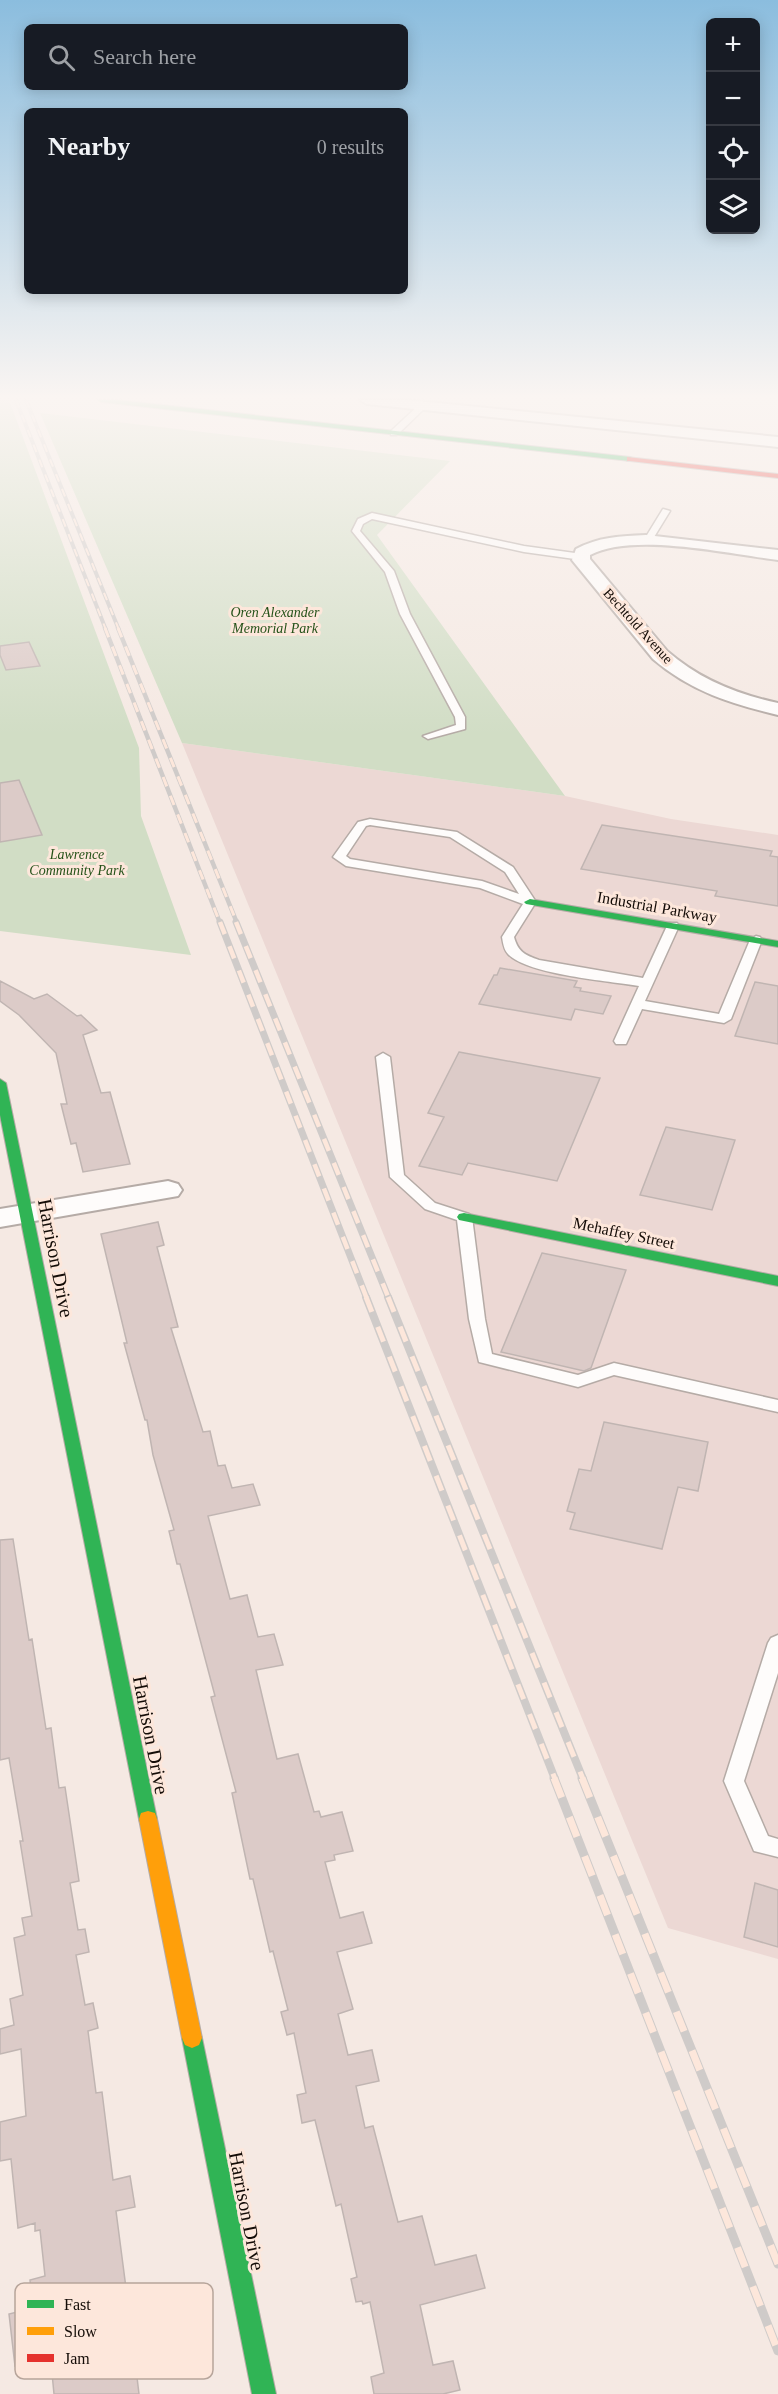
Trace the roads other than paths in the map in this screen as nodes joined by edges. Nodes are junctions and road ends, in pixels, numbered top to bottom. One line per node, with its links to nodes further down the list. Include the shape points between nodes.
1 (666, 511): 2 (lane)
2 (648, 540): 3 (street); 4 (street, via 620,539 597,544 584,551)
3 (778, 555)
4 (582, 557): 5 (street, Bechtold Avenue, via 582,562 670,665 712,689); 6 (lane, via 524,549 372,516 357,524 356,531 389,571 405,614 460,717 461,727)
5 (778, 709)
6 (428, 736)
7 (530, 902): 7 (lane, via 509,870 453,834 370,822 362,824 339,857 346,862 482,885); 8 (street, Industrial Parkway); 11 (lane, via 508,938 512,952 526,962)
8 (673, 926): 9 (street, Industrial Parkway); 11 (lane)
9 (756, 940): 10 (street, Industrial Parkway); 12 (lane, via 724,1019)
10 (778, 944)
11 (647, 983): 12 (lane)
12 (637, 1005): 13 (lane)
13 (621, 1041)
14 (383, 1057): 18 (lane, via 397,1177 430,1206)
15 (0, 1083): 17 (street, Harrison Drive)
16 (168, 1190): 17 (street)
17 (14, 1216): 23 (street, Harrison Drive)
18 (464, 1216): 19 (street, Mehaffey Street); 20 (lane, via 485,1358 578,1381 614,1369)
19 (778, 1281)
20 (778, 1406)
21 (778, 1643): 22 (lane, via 734,1781 761,1844)
22 (778, 1848)
23 (264, 2394)

